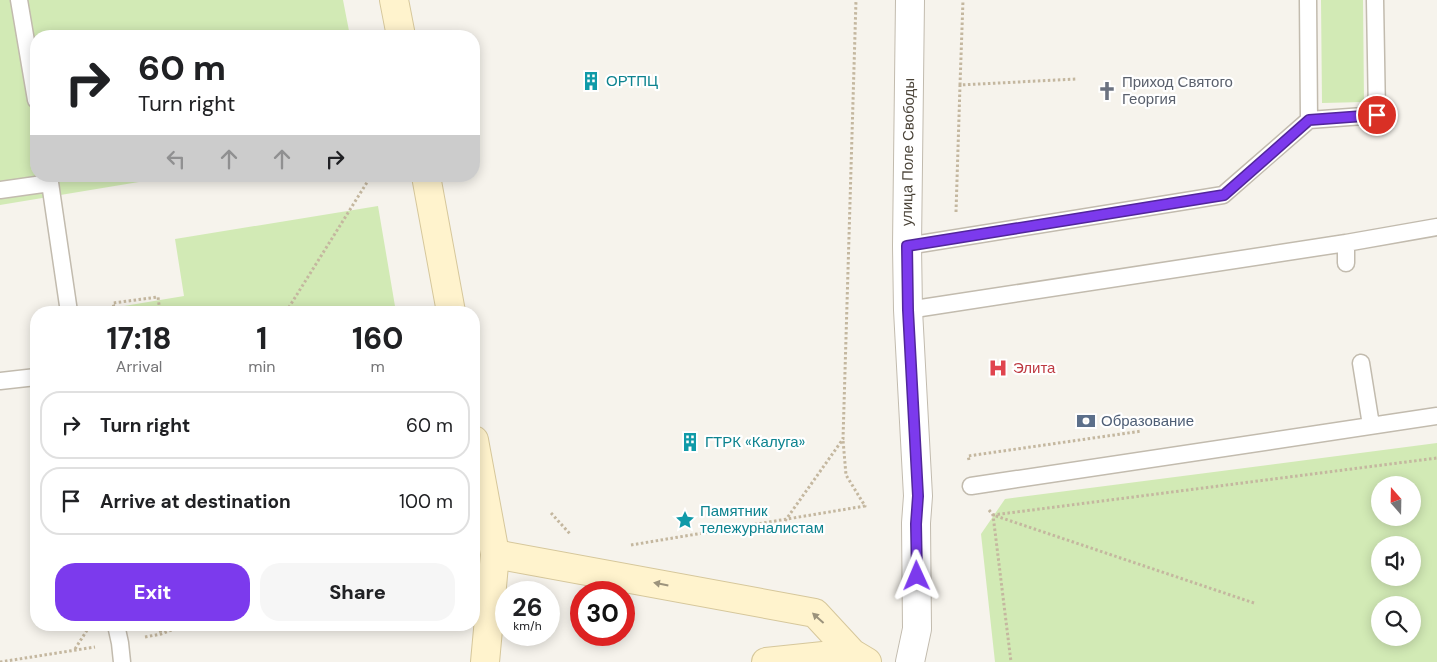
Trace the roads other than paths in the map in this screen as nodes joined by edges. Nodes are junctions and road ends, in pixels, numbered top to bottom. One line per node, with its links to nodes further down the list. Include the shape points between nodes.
1 (19, 0): 7 (lane)
2 (394, 0): 6 (street)
3 (910, 0): 15 (street, улица Поле Свободы)
4 (1308, 0): 8 (lane)
5 (1375, 0): 8 (lane, via 1377,115)
6 (400, 30)
7 (30, 65)
8 (1309, 120): 15 (lane, via 1224,195)
9 (40, 182): 12 (lane)
10 (50, 182): 17 (lane)
11 (427, 182): 18 (street)
12 (0, 190)
13 (1437, 226): 14 (lane)
14 (1346, 243): 16 (lane); 19 (lane)
15 (907, 246): 19 (street, улица Поле Свободы)
16 (1346, 263)
17 (68, 306)
18 (450, 306)
19 (908, 310): 33 (street, улица Поле Свободы, via 918,496 917,629)
20 (1361, 364): 24 (lane)
21 (30, 378): 22 (lane)
22 (0, 381)
23 (1437, 416): 24 (lane)
24 (1371, 425): 26 (lane)
25 (480, 473): 27 (street)
26 (971, 486)
27 (495, 554): 29 (street, one-way to 27, via 815,613); 31 (street)
28 (117, 631): 30 (lane)
29 (859, 658): 32 (street)
30 (122, 662)
31 (485, 662)
32 (766, 662)
33 (910, 662)

